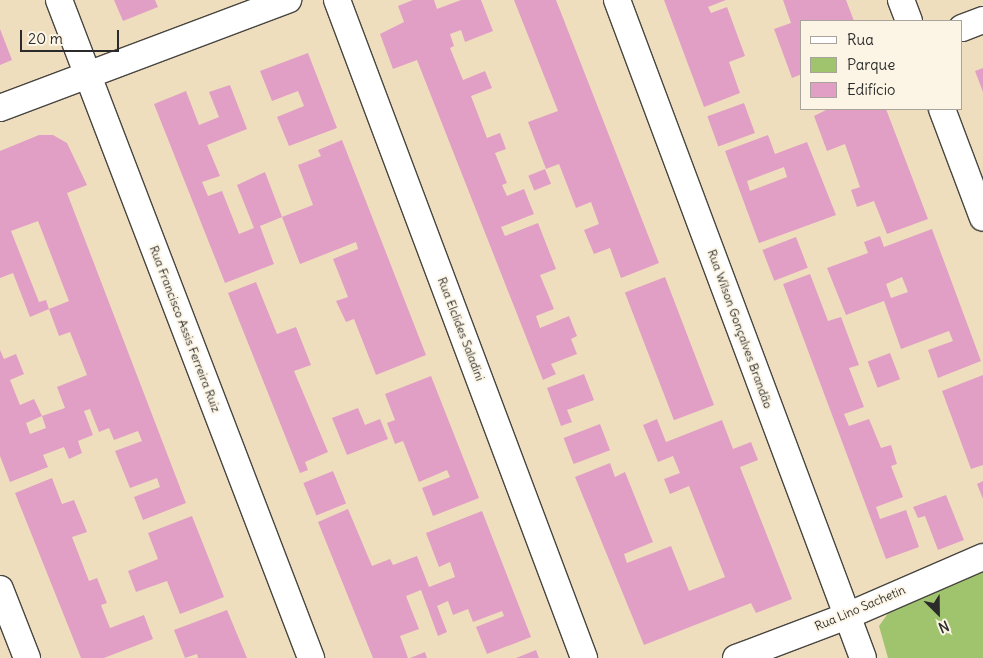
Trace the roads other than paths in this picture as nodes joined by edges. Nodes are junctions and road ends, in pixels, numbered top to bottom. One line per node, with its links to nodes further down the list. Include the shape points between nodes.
1 (59, 0): 9 (street, Rua Francisco Assis Ferreira Ruiz)
2 (288, 0): 9 (street)
3 (337, 0): 18 (street, Rua Elclides Saladini)
4 (618, 0): 15 (street, Rua Wilson Gonçalves Brandão)
5 (900, 0): 6 (street)
6 (908, 20)
7 (983, 20): 8 (street)
8 (963, 28)
9 (88, 74): 10 (street); 17 (street, Rua Francisco Assis Ferreira Ruiz)
10 (0, 108)
11 (942, 110): 12 (street)
12 (983, 218)
13 (983, 557): 15 (street, Rua Lino Sachetin)
14 (0, 589): 16 (street)
15 (847, 616): 19 (street, Rua Lino Sachetin); 20 (street, Rua Wilson Gonçalves Brandão)
16 (27, 658)
17 (311, 658)
18 (584, 658)
19 (736, 658)
20 (864, 658)

